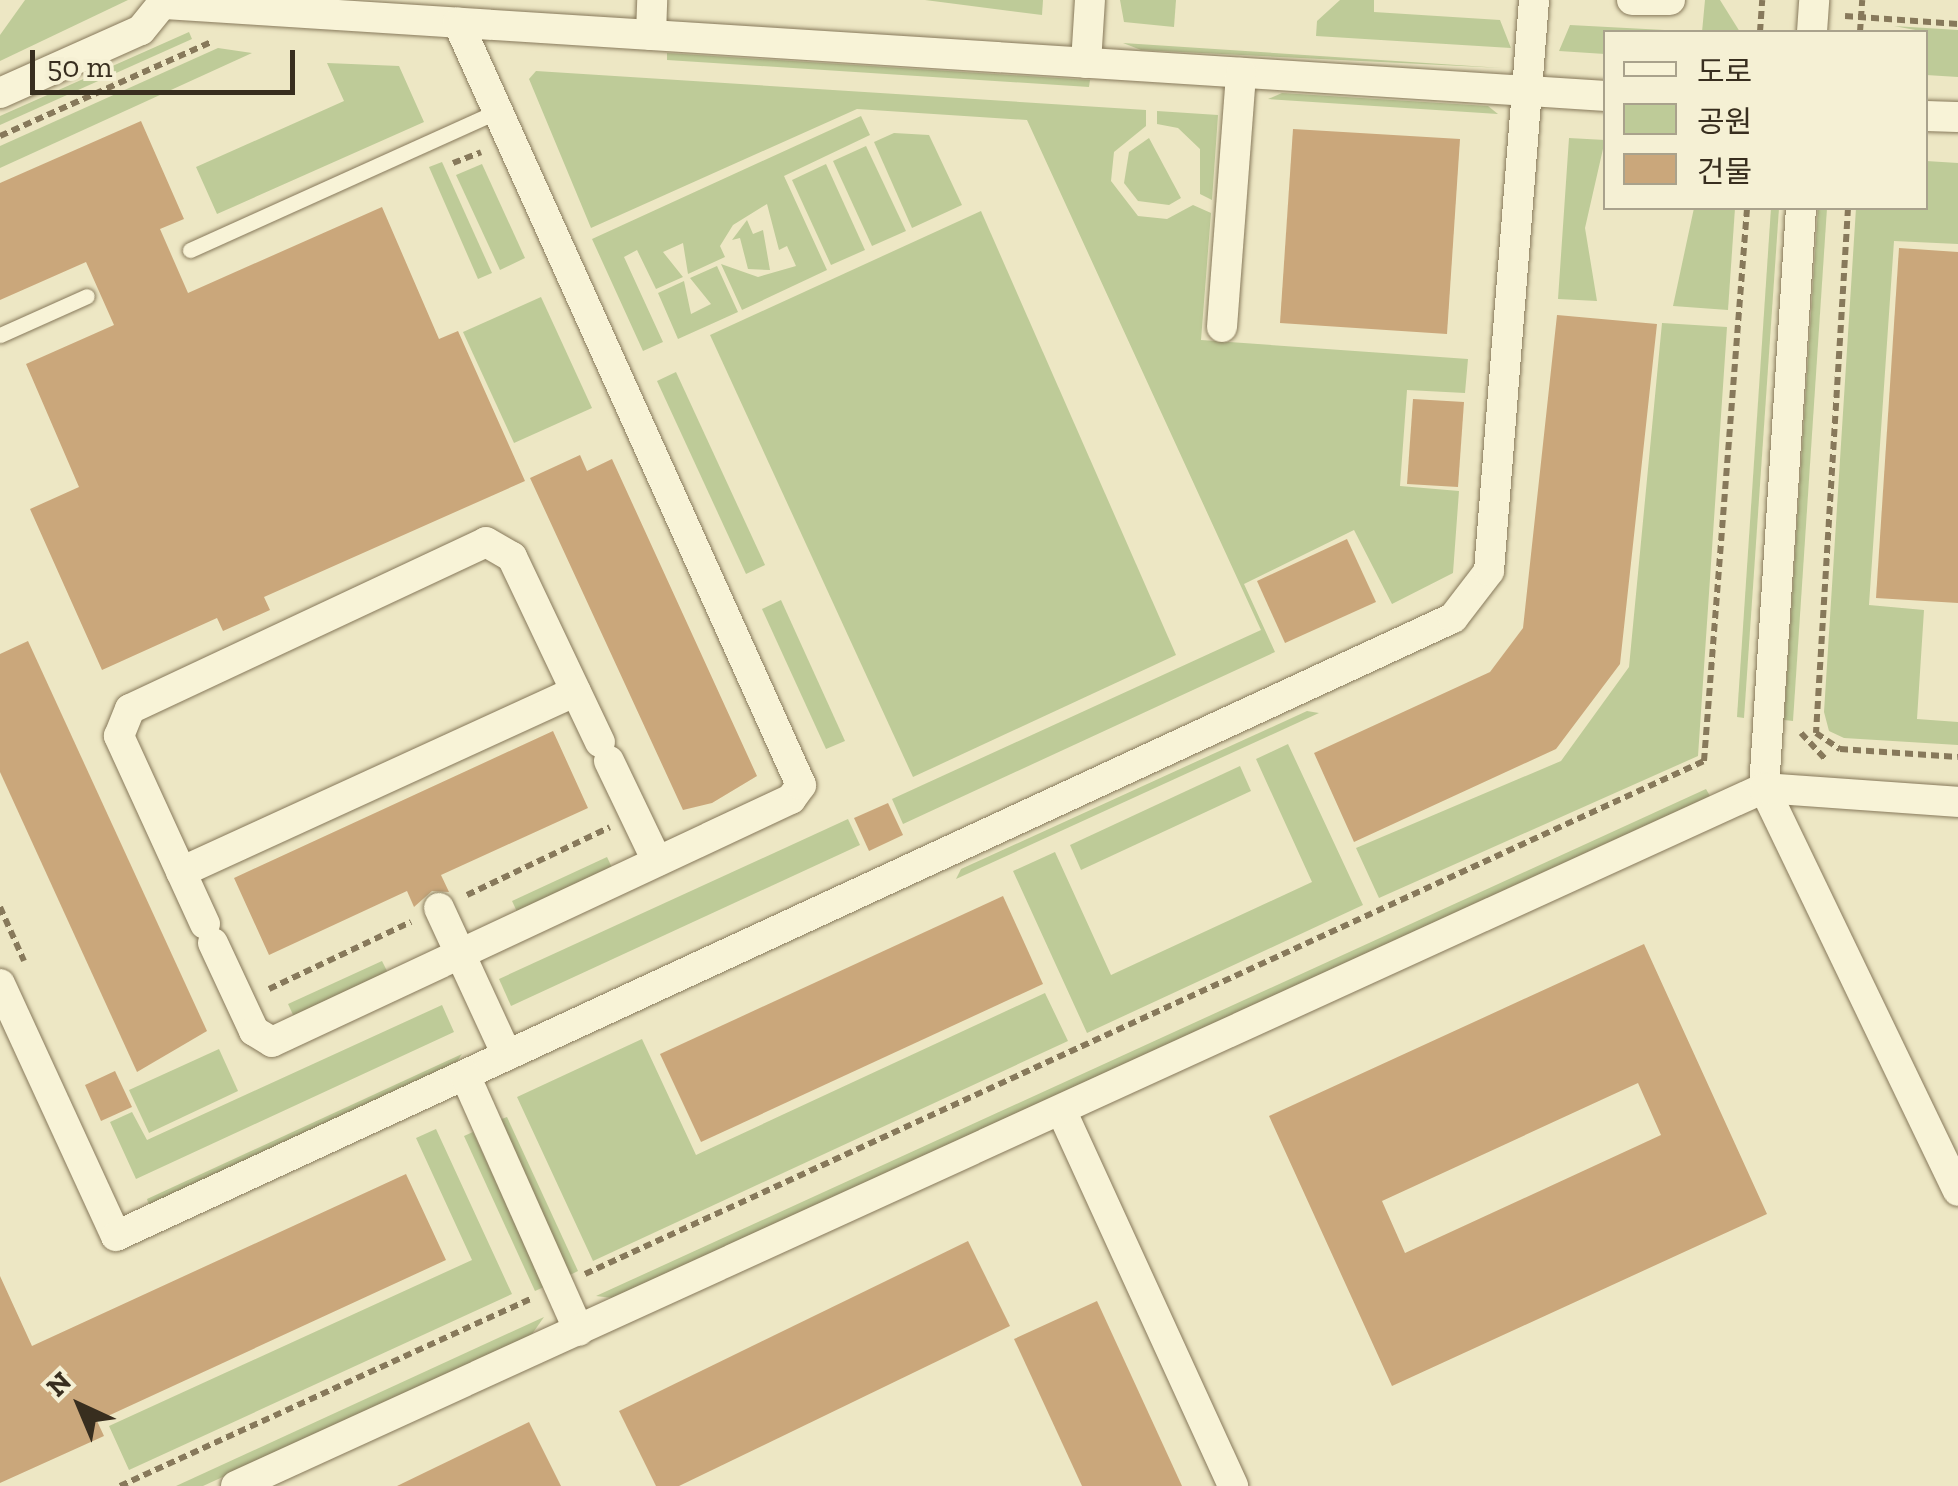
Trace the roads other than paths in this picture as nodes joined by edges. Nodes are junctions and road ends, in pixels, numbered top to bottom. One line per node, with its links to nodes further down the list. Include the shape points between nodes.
1 (652, 0): 11 (street)
2 (1090, 0): 12 (street)
3 (1534, 0): 14 (street)
4 (1632, 0): 5 (street)
5 (1670, 0)
6 (1814, 0): 10 (street)
7 (165, 2): 8 (street); 15 (street, via 140,30)
8 (421, 10): 9 (street)
9 (458, 23): 11 (street); 17 (street)
10 (1812, 30)
11 (651, 36): 12 (street)
12 (1086, 63): 13 (street)
13 (1241, 73): 14 (street); 23 (street)
14 (1527, 91): 16 (street); 33 (street, via 1489,571 1473,603)
15 (0, 93)
16 (1603, 96)
17 (498, 111): 21 (lane); 28 (street, via 801,775 791,799)
18 (1928, 116): 19 (street)
19 (1958, 118)
20 (1801, 210): 26 (street)
21 (190, 250)
22 (87, 296): 24 (lane)
23 (1222, 327)
24 (0, 335)
25 (576, 691): 28 (street); 29 (street); 29 (street, via 512,556 486,542 130,709 119,736)
26 (1764, 788): 27 (street); 35 (street); 36 (street)
27 (1958, 802)
28 (657, 862): 31 (street)
29 (181, 872): 31 (street, via 254,1031 272,1042)
30 (439, 908): 31 (street)
31 (460, 954): 33 (street)
32 (0, 984): 34 (street, via 116,1236)
33 (506, 1055): 34 (street)
34 (465, 1076): 37 (street)
35 (1062, 1112): 37 (street); 39 (street)
36 (1958, 1191)
37 (580, 1331): 38 (street)
38 (236, 1486)
39 (1233, 1486)

